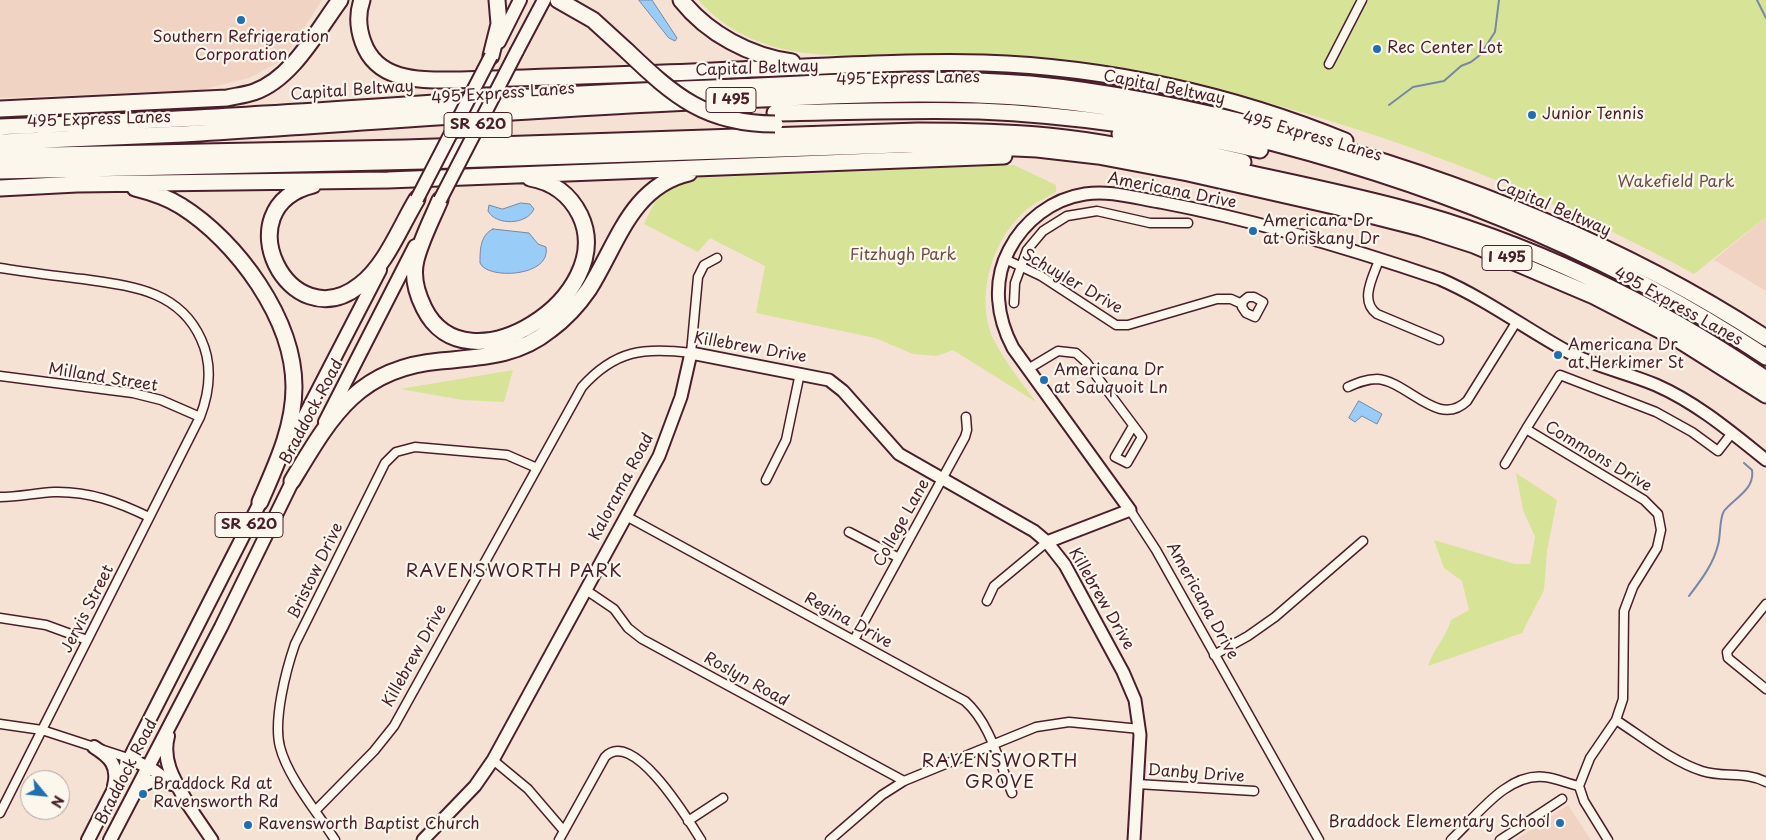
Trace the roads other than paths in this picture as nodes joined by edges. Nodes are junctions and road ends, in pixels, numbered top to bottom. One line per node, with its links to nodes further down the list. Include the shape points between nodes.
1 (340, 0): 14 (highway, via 296,59 277,79 255,92 218,99)
2 (362, 0): 13 (highway, via 358,23 365,48 372,59 390,73 415,79 603,76)
3 (497, 0): 11 (highway, via 499,24)
4 (520, 0): 11 (main road, Braddock Road / SR 620)
5 (544, 0): 29 (main road, Braddock Road / SR 620, bridge)
6 (558, 0): 10 (highway)
7 (579, 0): 10 (highway, via 598,12)
8 (681, 0): 13 (highway, via 719,34 760,55 806,64)
9 (1362, 0): 12 (street)
10 (630, 47): 15 (highway, via 694,94 744,112)
11 (491, 56): 28 (main road, Braddock Road / SR 620, bridge)
12 (1328, 64)
13 (848, 65): 24 (highway, via 986,63 1083,72 1144,82 1292,120)
14 (0, 109)
15 (775, 118): 27 (highway, via 979,111 1076,119 1250,147); 30 (highway, via 936,119 1093,130 1235,160 1348,190)
16 (0, 126): 24 (highway, Capital Beltway / I 495, via 264,114 646,90 930,81 1003,82 1086,90 1202,112 1308,139)
17 (0, 142): 27 (highway, 495 Express Lanes / I 495, via 631,105 981,95 1082,104 1209,127 1326,158)
18 (0, 156): 30 (highway, 495 Express Lanes / I 495, via 376,149 918,131 993,132 1050,136 1126,148 1314,187)
19 (1098, 156): 20 (highway, via 996,156); 21 (highway, I 495, via 1037,149 928,144); 49 (highway, I 495, via 1346,208 1474,245 1554,277 1641,320 1708,357)
20 (723, 167): 22 (highway); 60 (highway, via 676,177 641,200 628,216 580,301 536,340 494,356 404,368 356,393 331,418)
21 (0, 171)
22 (504, 175): 23 (highway); 29 (highway, via 536,179 559,189 580,216 586,243 580,271 568,292 544,318 510,336 482,341 462,338 438,327 427,315 416,287 416,260)
23 (334, 181): 25 (highway); 28 (highway, via 303,187 291,194 277,211 269,234 270,250 283,277 296,288 319,297 347,293 367,278 380,262)
24 (1442, 181): 40 (highway, Capital Beltway / I 495, via 1542,220 1638,265)
25 (77, 184): 26 (highway); 62 (highway, via 136,188 182,206 220,237 254,277 286,342 294,386 286,438)
26 (0, 188)
27 (1451, 198): 43 (highway, 495 Express Lanes / I 495, via 1628,274 1703,316)
28 (416, 199): 62 (main road, Braddock Road / SR 620)
29 (440, 200): 60 (main road, Braddock Road / SR 620)
30 (1441, 220): 47 (highway, 495 Express Lanes / I 495, via 1519,248 1591,280 1694,333)
31 (1188, 223): 35 (street, via 1150,223 1108,213 1077,213 1054,222 1043,231 1027,250)
32 (717, 258): 42 (street, Kalorama Road, via 704,265 698,277)
33 (1005, 260): 34 (street, Americana Drive, via 1019,234 1040,213 1062,200 1100,193 1214,213); 35 (street, Schuyler Drive); 44 (street, Americana Drive, via 999,289 1000,315 1008,338)
34 (1379, 260): 39 (street, Americana Drive, via 1458,287); 41 (street, via 1368,295 1371,308 1377,314)
35 (1020, 266): 37 (street); 38 (street, Schuyler Drive, via 1116,325 1128,325 1217,299 1231,299)
36 (0, 268): 50 (street, Jervis Street, via 132,286 153,292 174,304 198,333 207,356 209,382)
37 (1014, 303)
38 (1242, 304)
39 (1517, 321): 48 (street, via 1467,401 1457,408 1434,407 1386,381 1365,380); 54 (street, Americana Drive, via 1571,353 1680,398)
40 (1766, 338)
41 (1439, 340)
42 (691, 353): 45 (street, Killebrew Drive); 57 (street, Killebrew Drive, via 642,350 622,356 601,368 577,394); 64 (street, Kalorama Road, via 681,397 665,442)
43 (1766, 357)
44 (1028, 369): 52 (street, via 1058,351 1076,353); 63 (street, Americana Drive)
45 (800, 373): 58 (street, Killebrew Drive, via 835,384 899,454); 59 (street, via 786,440)
46 (0, 376): 50 (street, Milland Street, via 133,393 161,400)
47 (1766, 379)
48 (1348, 388)
49 (1766, 395)
50 (200, 417): 65 (street, Jervis Street)
51 (966, 417): 58 (street, College Lane, via 967,430)
52 (1133, 426)
53 (1526, 429): 54 (street, Commons Drive, via 1560,375 1656,412 1718,451); 56 (street, Commons Drive); 79 (street, Commons Drive, via 1644,500 1658,514 1661,530 1657,548 1633,587 1624,611 1625,688)
54 (1732, 433): 55 (street, Americana Drive)
55 (1766, 460)
56 (1504, 464)
57 (537, 468): 100 (street, Killebrew Drive, via 394,726); 100 (street, Bristow Drive, via 507,455 415,447 396,452 385,463 295,644 287,672 279,741 288,766)
58 (942, 479): 68 (street, Killebrew Drive, via 1023,524); 69 (street, College Lane)
59 (766, 480)
60 (292, 481): 78 (main road, Braddock Road / SR 620)
61 (0, 497): 65 (street, via 52,492 84,493 114,500)
62 (260, 502): 85 (main road, Braddock Road / SR 620)
63 (1130, 510): 68 (street); 76 (street, Americana Drive)
64 (626, 516): 70 (street, Kalorama Road); 75 (street, Regina Drive)
65 (149, 517): 74 (street, Jervis Street)
66 (849, 532): 69 (street)
67 (1363, 541): 76 (street, via 1266,624)
68 (1048, 542): 71 (street, via 994,586); 81 (street, Killebrew Drive, via 1065,565 1124,672 1135,700)
69 (899, 558): 75 (street, College Lane)
70 (586, 590): 86 (street, Kalorama Road); 88 (street, Roslyn Road, via 614,609 628,628 642,639)
71 (987, 602)
72 (1766, 604): 77 (street, via 1727,652 1728,658)
73 (0, 618): 74 (street, via 46,625)
74 (87, 640): 82 (street, Jervis Street)
75 (854, 640): 83 (street, Regina Drive, via 964,701 979,716)
76 (1214, 655): 112 (street, Americana Drive)
77 (1766, 689)
78 (181, 704): 87 (main road, Braddock Road / SR 620); 99 (main road, via 170,730 166,751 172,774)
79 (1616, 720): 89 (street, via 1695,769); 92 (street, Commons Drive, via 1590,758)
80 (0, 724): 82 (street)
81 (1140, 729): 83 (street, via 1057,723 1036,727); 91 (street, Killebrew Drive)
82 (42, 730): 84 (street); 101 (street, Jervis Street)
83 (992, 745): 88 (street); 94 (street, Regina Drive)
84 (94, 747): 85 (street); 96 (main road, via 115,767)
85 (131, 759): 87 (street); 96 (main road, Braddock Road / SR 620)
86 (493, 760): 103 (street, via 528,788); 108 (street, Kalorama Road, via 475,786)
87 (148, 767): 90 (street); 95 (main road, Braddock Road / SR 620)
88 (904, 781): 110 (street)
89 (1766, 781)
90 (172, 784): 95 (main road, via 149,782); 99 (street)
91 (1137, 784): 93 (street, Danby Drive); 111 (street, Killebrew Drive)
92 (1579, 786): 113 (street, via 1545,777 1522,780 1503,791); 115 (street, via 1584,801)
93 (1254, 792)
94 (1012, 793)
95 (134, 794): 105 (main road, Braddock Road / SR 620)
96 (112, 796): 104 (main road, Braddock Road / SR 620)
97 (724, 798): 102 (street)
98 (1562, 799): 114 (street)
99 (188, 804): 106 (street)
100 (316, 810): 107 (street, Bristow Drive)
101 (0, 813)
102 (688, 820): 103 (street, via 657,777 636,759 618,750 605,757); 109 (street)
103 (563, 836)
104 (88, 840)
105 (110, 840)
106 (212, 840)
107 (336, 840)
108 (423, 840)
109 (701, 840)
110 (830, 840)
111 (1134, 840)
112 (1319, 840)
113 (1451, 840)
114 (1500, 840)
115 (1608, 840)

